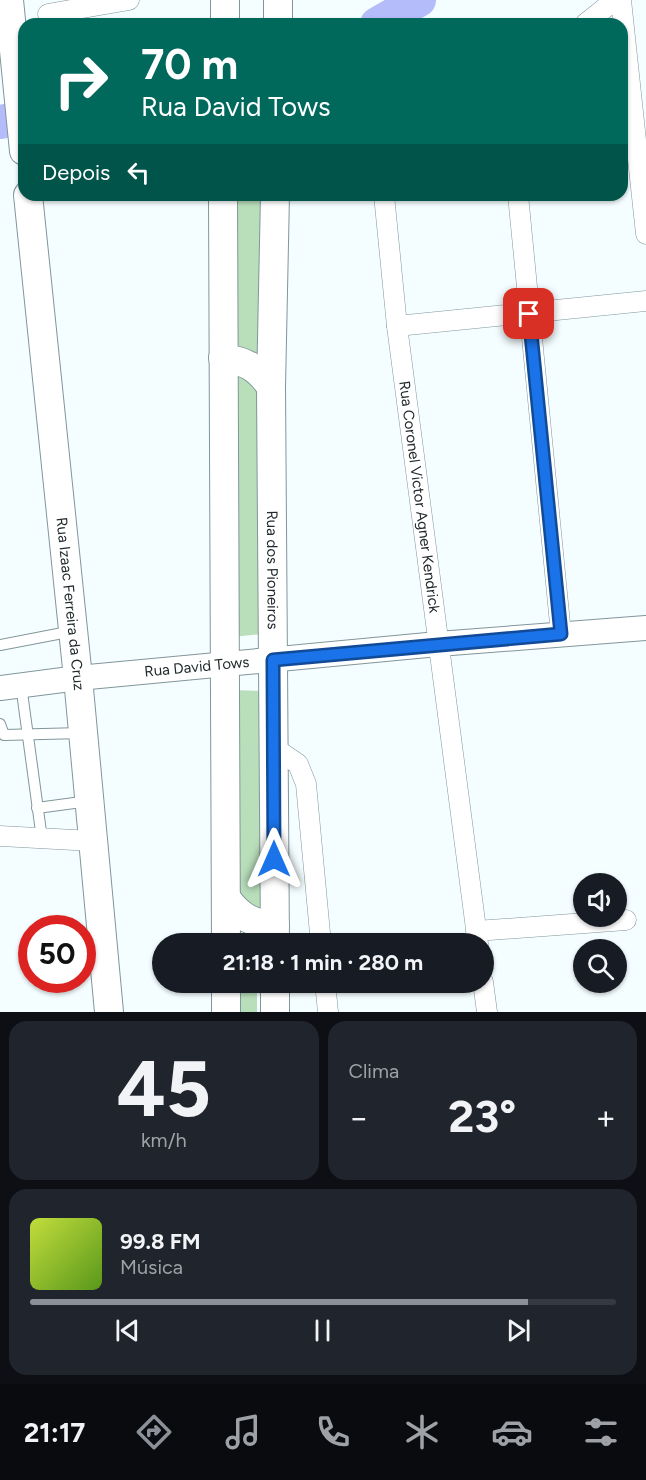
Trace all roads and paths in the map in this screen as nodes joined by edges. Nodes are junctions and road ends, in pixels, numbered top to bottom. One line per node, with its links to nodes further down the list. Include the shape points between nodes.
1 (9, 0): 11 (main road)
2 (129, 0): 6 (street)
3 (278, 0): 7 (main road)
4 (615, 0): 8 (street)
5 (621, 0): 9 (street)
6 (48, 14)
7 (278, 18)
8 (592, 18)
9 (623, 18)
10 (628, 66): 17 (street)
11 (18, 91)
12 (29, 201): 24 (main road, Rua Izaac Ferreira da Cruz)
13 (223, 201): 21 (main road)
14 (275, 201): 22 (main road, Rua dos Pioneiros)
15 (385, 201): 20 (street, Rua Coronel Victor Agner Kendrick)
16 (519, 201): 19 (street)
17 (646, 234)
18 (646, 301): 19 (street)
19 (529, 314): 20 (street); 25 (street)
20 (397, 326): 26 (street, Rua Coronel Victor Agner Kendrick)
21 (224, 358): 22 (main road, via 253,366); 29 (main road)
22 (271, 387): 28 (main road, Rua dos Pioneiros)
23 (646, 628): 25 (street, Rua David Tows)
24 (73, 631): 27 (lane); 30 (main road, Rua Izaac Ferreira da Cruz)
25 (561, 634): 26 (street, Rua David Tows)
26 (438, 644): 28 (street, Rua David Tows); 47 (street, Rua Coronel Victor Agner Kendrick)
27 (0, 645)
28 (273, 660): 29 (street, Rua David Tows); 35 (main road, Rua dos Pioneiros)
29 (224, 664): 30 (street, Rua David Tows); 41 (main road)
30 (78, 678): 31 (street, Rua David Tows); 33 (main road, Rua Izaac Ferreira da Cruz)
31 (10, 686): 34 (lane)
32 (0, 724): 34 (lane, via 4,735)
33 (82, 733): 34 (lane); 36 (main road, Rua Izaac Ferreira da Cruz)
34 (28, 734): 37 (lane)
35 (273, 747): 45 (main road, Rua dos Pioneiros); 46 (street, via 298,764 306,784)
36 (89, 801): 37 (lane); 40 (main road, Rua Izaac Ferreira da Cruz)
37 (37, 807): 39 (lane)
38 (0, 836): 39 (street)
39 (42, 839): 40 (street)
40 (93, 841): 53 (main road, Rua Izaac Ferreira da Cruz)
41 (227, 899): 43 (main road); 44 (main road, via 235,911)
42 (573, 926): 48 (street)
43 (226, 933)
44 (274, 933)
45 (275, 933)
46 (320, 933)
47 (476, 933)
48 (494, 935)
49 (226, 993): 54 (main road)
50 (275, 993): 55 (main road)
51 (326, 993): 56 (street)
52 (484, 993): 57 (street)
53 (109, 1012)
54 (226, 1012)
55 (275, 1012)
56 (328, 1012)
57 (487, 1012)

